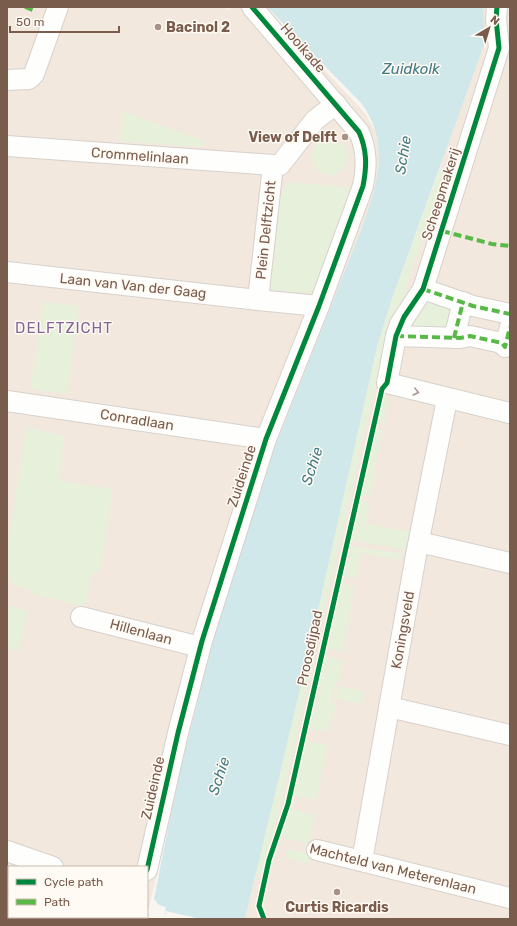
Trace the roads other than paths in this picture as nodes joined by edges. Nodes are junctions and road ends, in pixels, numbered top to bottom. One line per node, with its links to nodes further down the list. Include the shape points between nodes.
1 (58, 7): 4 (street, via 34,74 29,79)
2 (252, 7): 5 (street, Hooikade)
3 (497, 7): 9 (street, Scheepmakerij, via 499,48)
4 (7, 80)
5 (336, 104): 7 (street, Plein Delftzicht, via 315,120 280,165); 12 (street, Zuideinde, via 365,145 366,172)
6 (7, 146): 7 (street, Crommelinlaan)
7 (272, 165): 10 (street, Plein Delftzicht)
8 (7, 272): 10 (street, Laan van Van der Gaag)
9 (423, 289): 11 (street); 15 (street, Scheepmakerij, via 404,317)
10 (258, 300): 12 (street, Plein Delftzicht)
11 (468, 304): 13 (street); 16 (street)
12 (319, 306): 21 (street, Zuideinde)
13 (510, 314)
14 (510, 327): 17 (street)
15 (396, 336): 16 (street); 18 (street, Scheepmakerij, one-way to 18, via 387,383)
16 (454, 338): 17 (street, via 470,336)
17 (501, 345)
18 (446, 399): 20 (street); 22 (street, Koningsveld)
19 (7, 400): 21 (street, Conradlaan)
20 (510, 414)
21 (266, 439): 25 (street, Zuideinde)
22 (419, 542): 23 (street); 26 (street, Koningsveld)
23 (510, 563)
24 (81, 617): 25 (street, Hillenlaan)
25 (200, 647): 32 (street, Zuideinde)
26 (389, 707): 27 (street); 30 (street, Koningsveld)
27 (510, 735)
28 (318, 850): 30 (street, Machteld van Meterenlaan)
29 (7, 851): 31 (street)
30 (362, 861): 33 (street, Machteld van Meterenlaan)
31 (50, 866)
32 (148, 866)
33 (510, 898)

